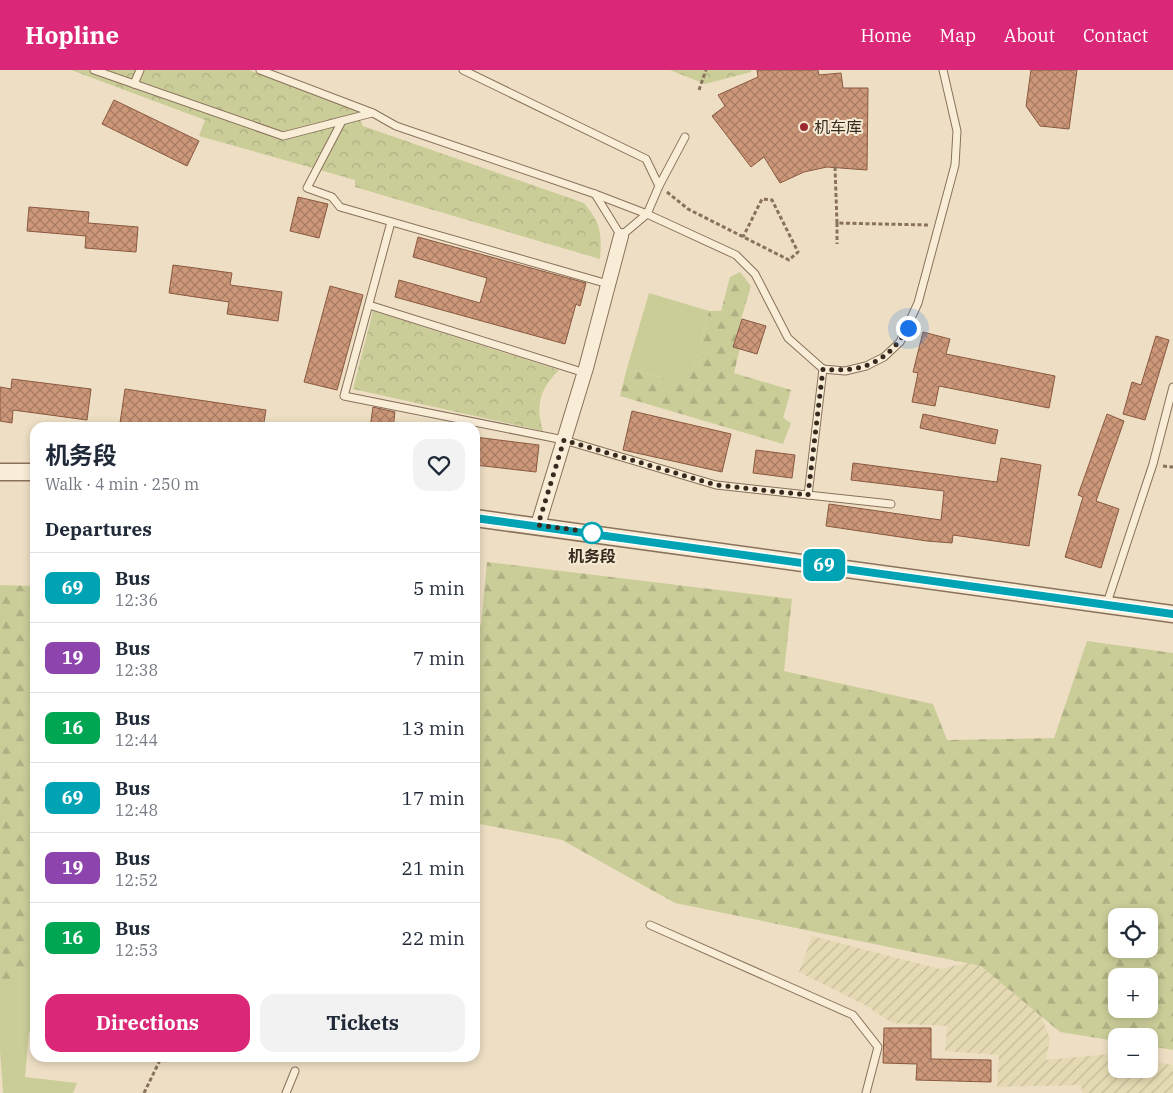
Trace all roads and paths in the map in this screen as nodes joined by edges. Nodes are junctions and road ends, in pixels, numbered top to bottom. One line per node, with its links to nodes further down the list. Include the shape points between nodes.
1 (94, 70): 7 (lane)
2 (140, 70): 7 (lane)
3 (260, 70): 9 (lane)
4 (463, 70): 13 (lane, via 646,159)
5 (706, 70): 8 (path)
6 (943, 70): 18 (lane, via 957,131 955,164)
7 (134, 84): 10 (lane, via 283,136)
8 (699, 90)
9 (373, 113): 10 (lane); 14 (lane, via 396,126)
10 (342, 121): 16 (lane, via 307,188 332,198 340,207)
11 (685, 137): 13 (lane)
12 (835, 167): 17 (path)
13 (659, 186): 15 (lane); 20 (path, via 688,209)
14 (595, 194): 15 (lane); 19 (lane)
15 (647, 214): 19 (lane); 24 (lane, via 736,255 755,274 788,338)
16 (391, 222): 22 (lane); 23 (lane)
17 (837, 223): 18 (path); 21 (path)
18 (939, 225): 24 (lane, via 918,303 900,342 884,357 866,366 845,371)
19 (621, 236): 22 (street)
20 (743, 237): 20 (path, via 789,260 798,252 772,200 762,199)
21 (837, 244)
22 (608, 284): 25 (street)
23 (369, 305): 25 (lane); 27 (lane, via 344,396)
24 (823, 369): 32 (lane)
25 (585, 373): 29 (street)
26 (1173, 387): 36 (lane)
27 (474, 422)
28 (480, 423): 29 (lane)
29 (564, 440): 32 (lane, via 716,485); 35 (street)
30 (0, 472): 31 (street)
31 (30, 472)
32 (808, 495): 33 (lane)
33 (892, 504)
34 (480, 519): 35 (street)
35 (538, 525): 36 (street)
36 (1107, 603): 37 (street)
37 (1173, 614)
38 (650, 925): 43 (lane, via 853,1015 878,1047)
39 (159, 1062): 41 (path)
40 (295, 1071): 42 (lane)
41 (144, 1093)
42 (286, 1093)
43 (866, 1093)

